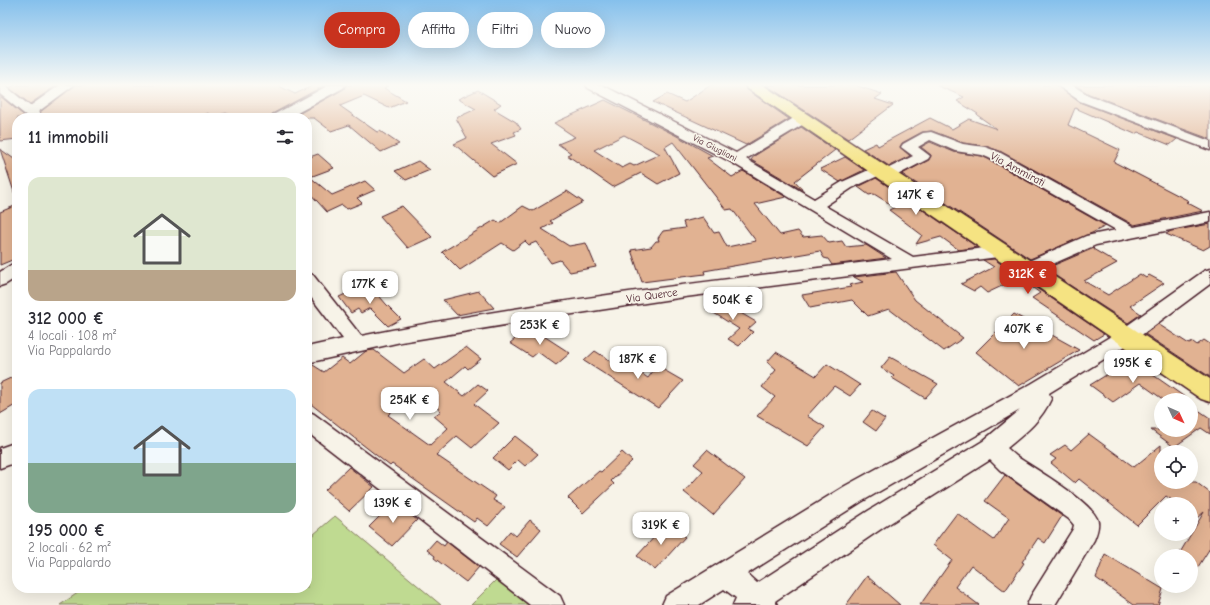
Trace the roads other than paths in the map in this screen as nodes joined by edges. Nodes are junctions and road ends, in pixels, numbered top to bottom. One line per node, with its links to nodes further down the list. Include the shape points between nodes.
1 (647, 113): 6 (street, Via Giugliani)
2 (792, 113): 4 (main road)
3 (1124, 113): 5 (street)
4 (802, 120): 6 (street); 7 (main road)
5 (1210, 146)
6 (736, 159): 8 (street, Via Giugliani)
7 (881, 173): 8 (street, via 847,186); 10 (street, Via Ammirati, via 923,156 908,148 930,136 960,148 985,151 994,155); 11 (main road)
8 (814, 206): 12 (street, Via Giugliani)
9 (1210, 217): 10 (street)
10 (1134, 233): 13 (street, via 1092,240)
11 (1000, 252): 12 (street, Via Querce); 13 (main road)
12 (910, 263): 19 (street, Via Querce, via 538,312)
13 (1026, 269): 18 (main road)
14 (12, 272): 16 (street)
15 (1210, 275): 18 (street)
16 (0, 280)
17 (312, 286): 19 (street)
18 (1125, 337): 21 (street); 22 (main road)
19 (356, 343): 20 (street, Via Querce)
20 (312, 354)
21 (1038, 390): 24 (street, via 1041,399 1037,407); 27 (street, via 853,494)
22 (1210, 392)
23 (312, 424): 29 (street)
24 (991, 448): 28 (street, via 876,519); 31 (street, via 1077,511 1086,522 1085,532)
25 (12, 454): 26 (street)
26 (0, 458)
27 (726, 574): 28 (street); 30 (street)
28 (755, 603)
29 (551, 605)
30 (675, 605)
31 (1040, 605)

